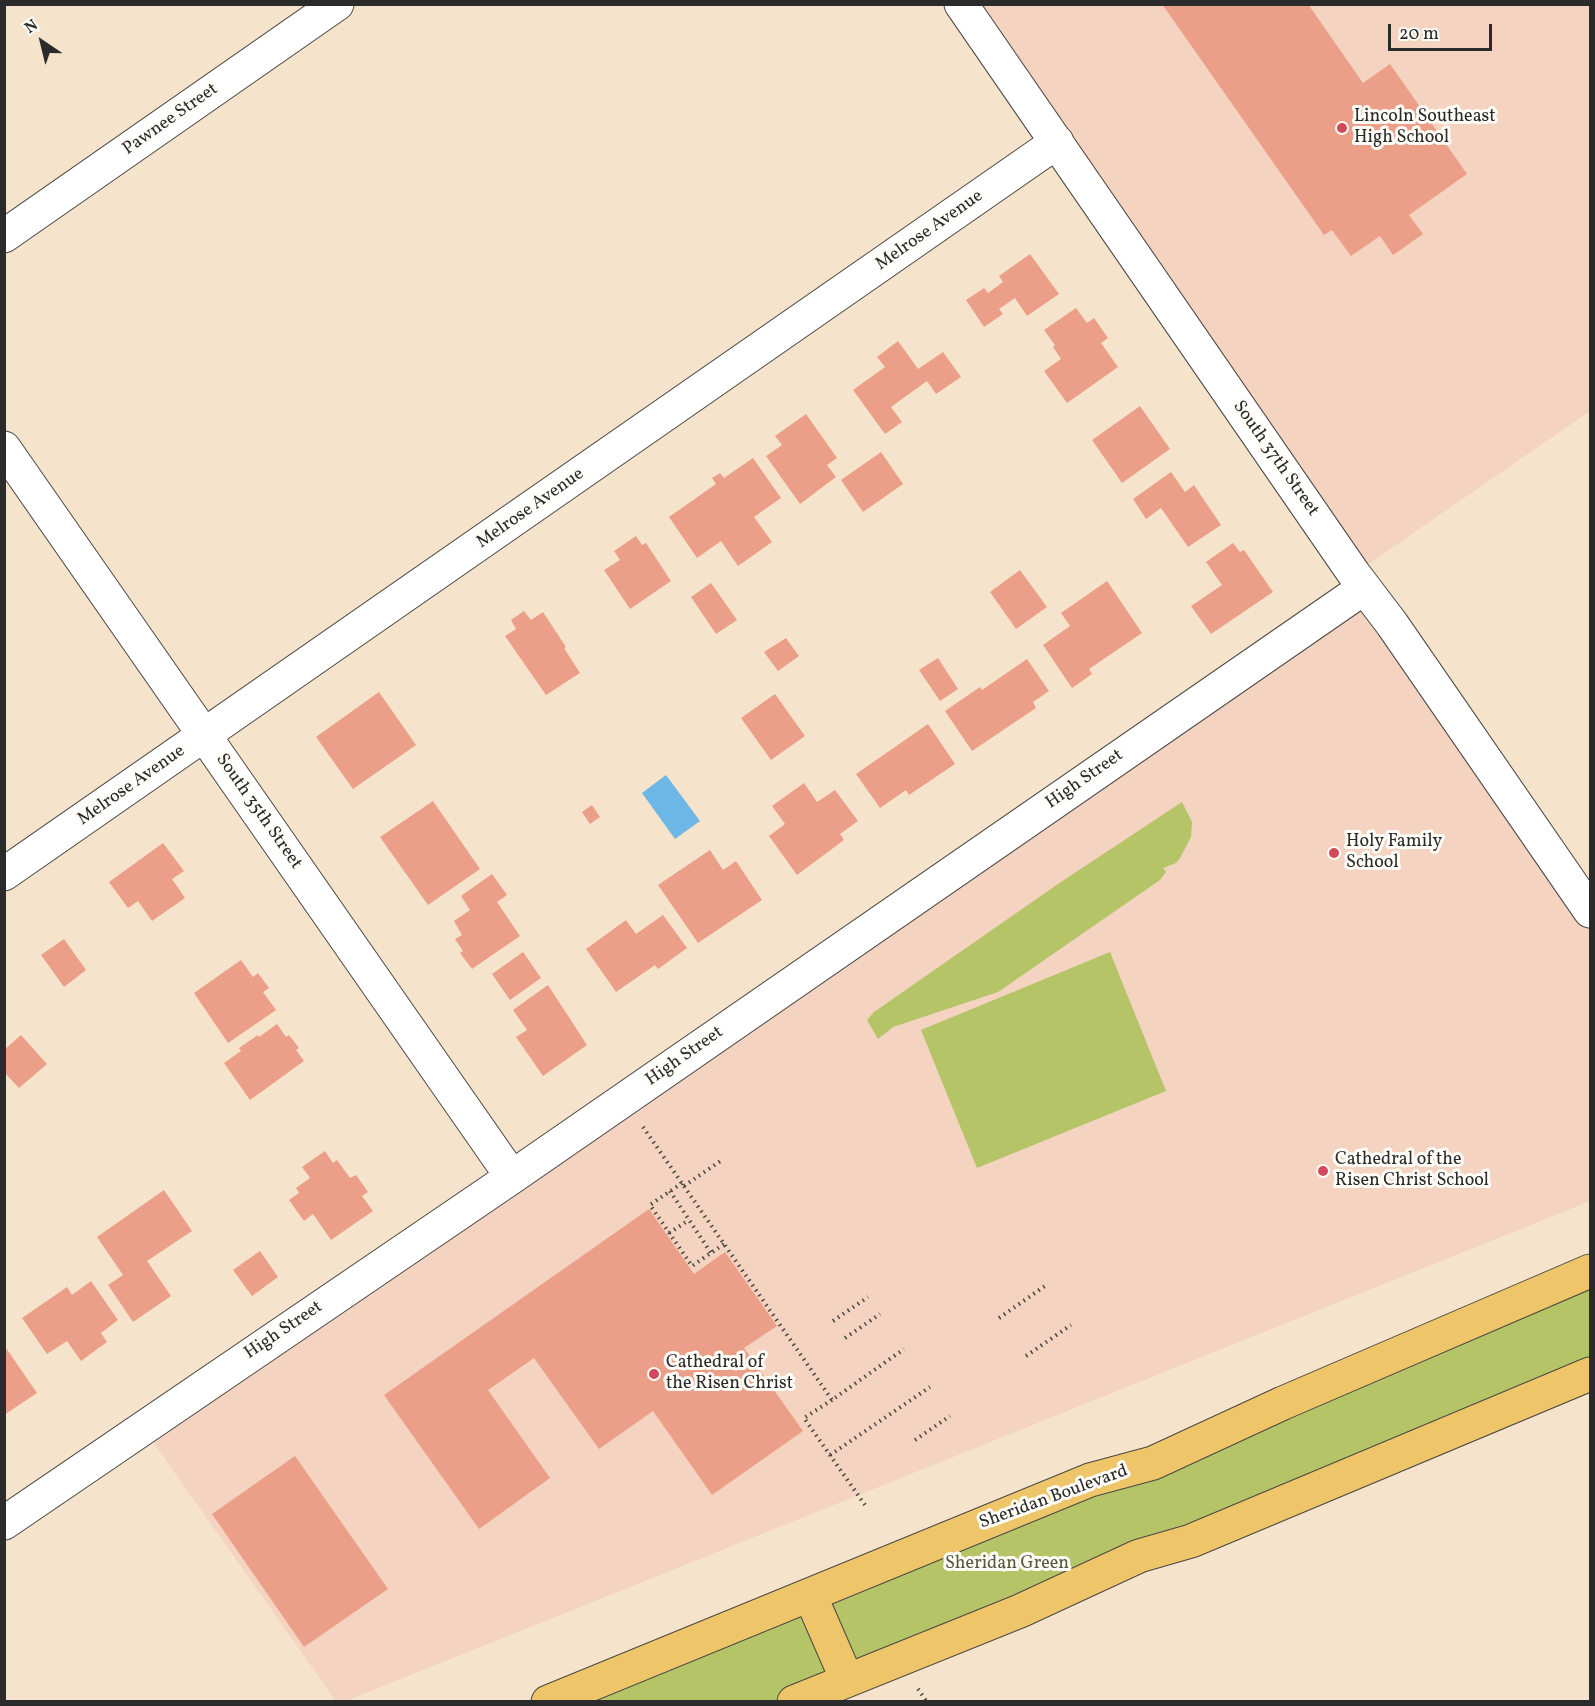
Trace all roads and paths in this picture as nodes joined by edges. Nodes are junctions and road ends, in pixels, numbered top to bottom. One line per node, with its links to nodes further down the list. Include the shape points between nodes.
1 (337, 4): 4 (street, Pawnee Street)
2 (961, 4): 3 (street, South 37th Street)
3 (1057, 142): 6 (street, South 37th Street); 7 (street, Melrose Avenue)
4 (4, 236)
5 (4, 448): 7 (street, South 35th Street)
6 (1364, 588): 9 (street, South 37th Street); 12 (street, High Street)
7 (205, 735): 8 (street, Melrose Avenue); 12 (street, South 35th Street)
8 (4, 874)
9 (1590, 911)
10 (642, 1125): 13 (path)
11 (722, 1160): 13 (path)
12 (512, 1177): 36 (street, High Street)
13 (683, 1184): 14 (path); 17 (path)
14 (670, 1191): 15 (path); 16 (path, via 650,1205)
15 (689, 1220): 16 (path); 18 (path)
16 (669, 1233): 18 (path, via 692,1266)
17 (724, 1244): 18 (path); 31 (path)
18 (711, 1253)
19 (1590, 1271): 37 (main road, Sheridan Boulevard, via 1153,1463 1090,1480)
20 (1045, 1286): 23 (path)
21 (868, 1297): 24 (path)
22 (880, 1314): 26 (path)
23 (999, 1317)
24 (833, 1321)
25 (1071, 1325): 28 (path)
26 (845, 1338)
27 (904, 1349): 31 (path)
28 (1026, 1356)
29 (1590, 1374): 38 (main road, via 1191,1541 1139,1556 1020,1611)
30 (930, 1387): 34 (path)
31 (832, 1400): 34 (path, via 804,1418)
32 (950, 1416): 33 (path)
33 (915, 1440)
34 (830, 1455): 35 (path)
35 (865, 1505)
36 (4, 1523)
37 (810, 1594): 38 (main road); 39 (main road, Sheridan Boulevard)
38 (847, 1680): 40 (main road)
39 (548, 1701)
40 (794, 1701)

